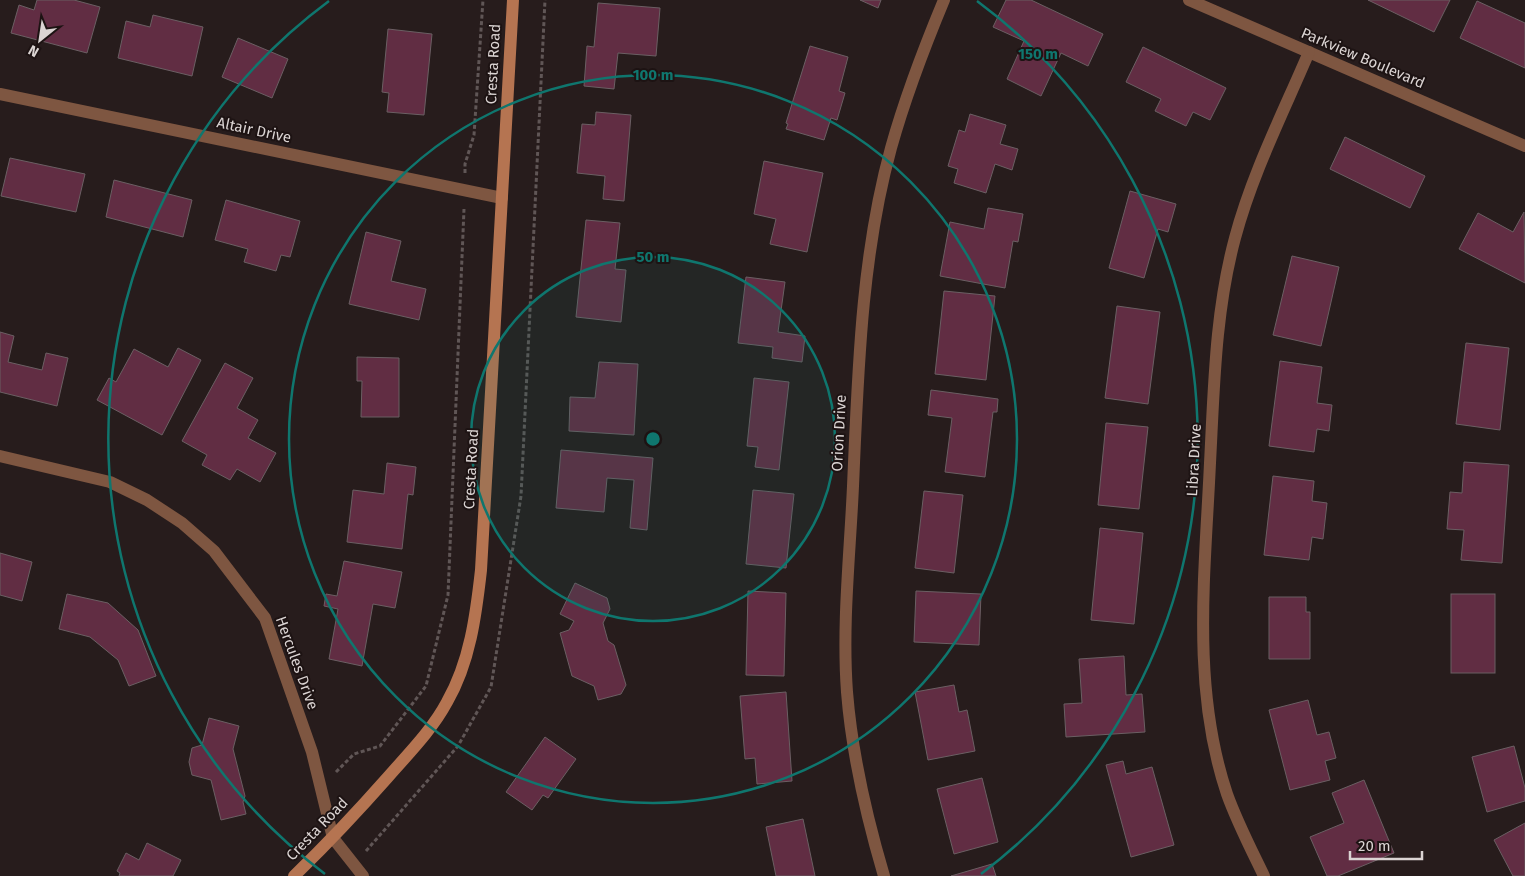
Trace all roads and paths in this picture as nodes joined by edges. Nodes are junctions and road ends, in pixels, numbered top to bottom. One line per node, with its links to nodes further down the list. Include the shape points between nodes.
1 (483, 0): 8 (path, via 474,135 465,164)
2 (513, 0): 9 (main road, Cresta Road)
3 (944, 0): 15 (street, Orion Drive, via 891,148 878,206 859,365 847,690 860,789)
4 (1188, 0): 5 (street, Parkview Boulevard)
5 (1309, 52): 7 (street, Parkview Boulevard); 16 (street, Libra Drive, via 1235,236 1223,286 1215,365 1202,643 1206,701 1227,794)
6 (0, 94): 8 (street, Altair Drive)
7 (1525, 146)
8 (464, 190): 9 (street, Altair Drive); 11 (path, via 448,595 426,686 380,746 354,754)
9 (502, 198): 12 (main road, Cresta Road, via 481,570 475,622 463,666 447,702 419,742)
10 (0, 456): 11 (street, Hercules Drive, via 110,482 148,500 182,523 214,551 265,618)
11 (322, 788): 12 (street, Hercules Drive)
12 (333, 838): 13 (main road, Cresta Road); 14 (street, Hercules Drive)
13 (294, 876)
14 (363, 876)
15 (884, 876)
16 (1264, 876)

